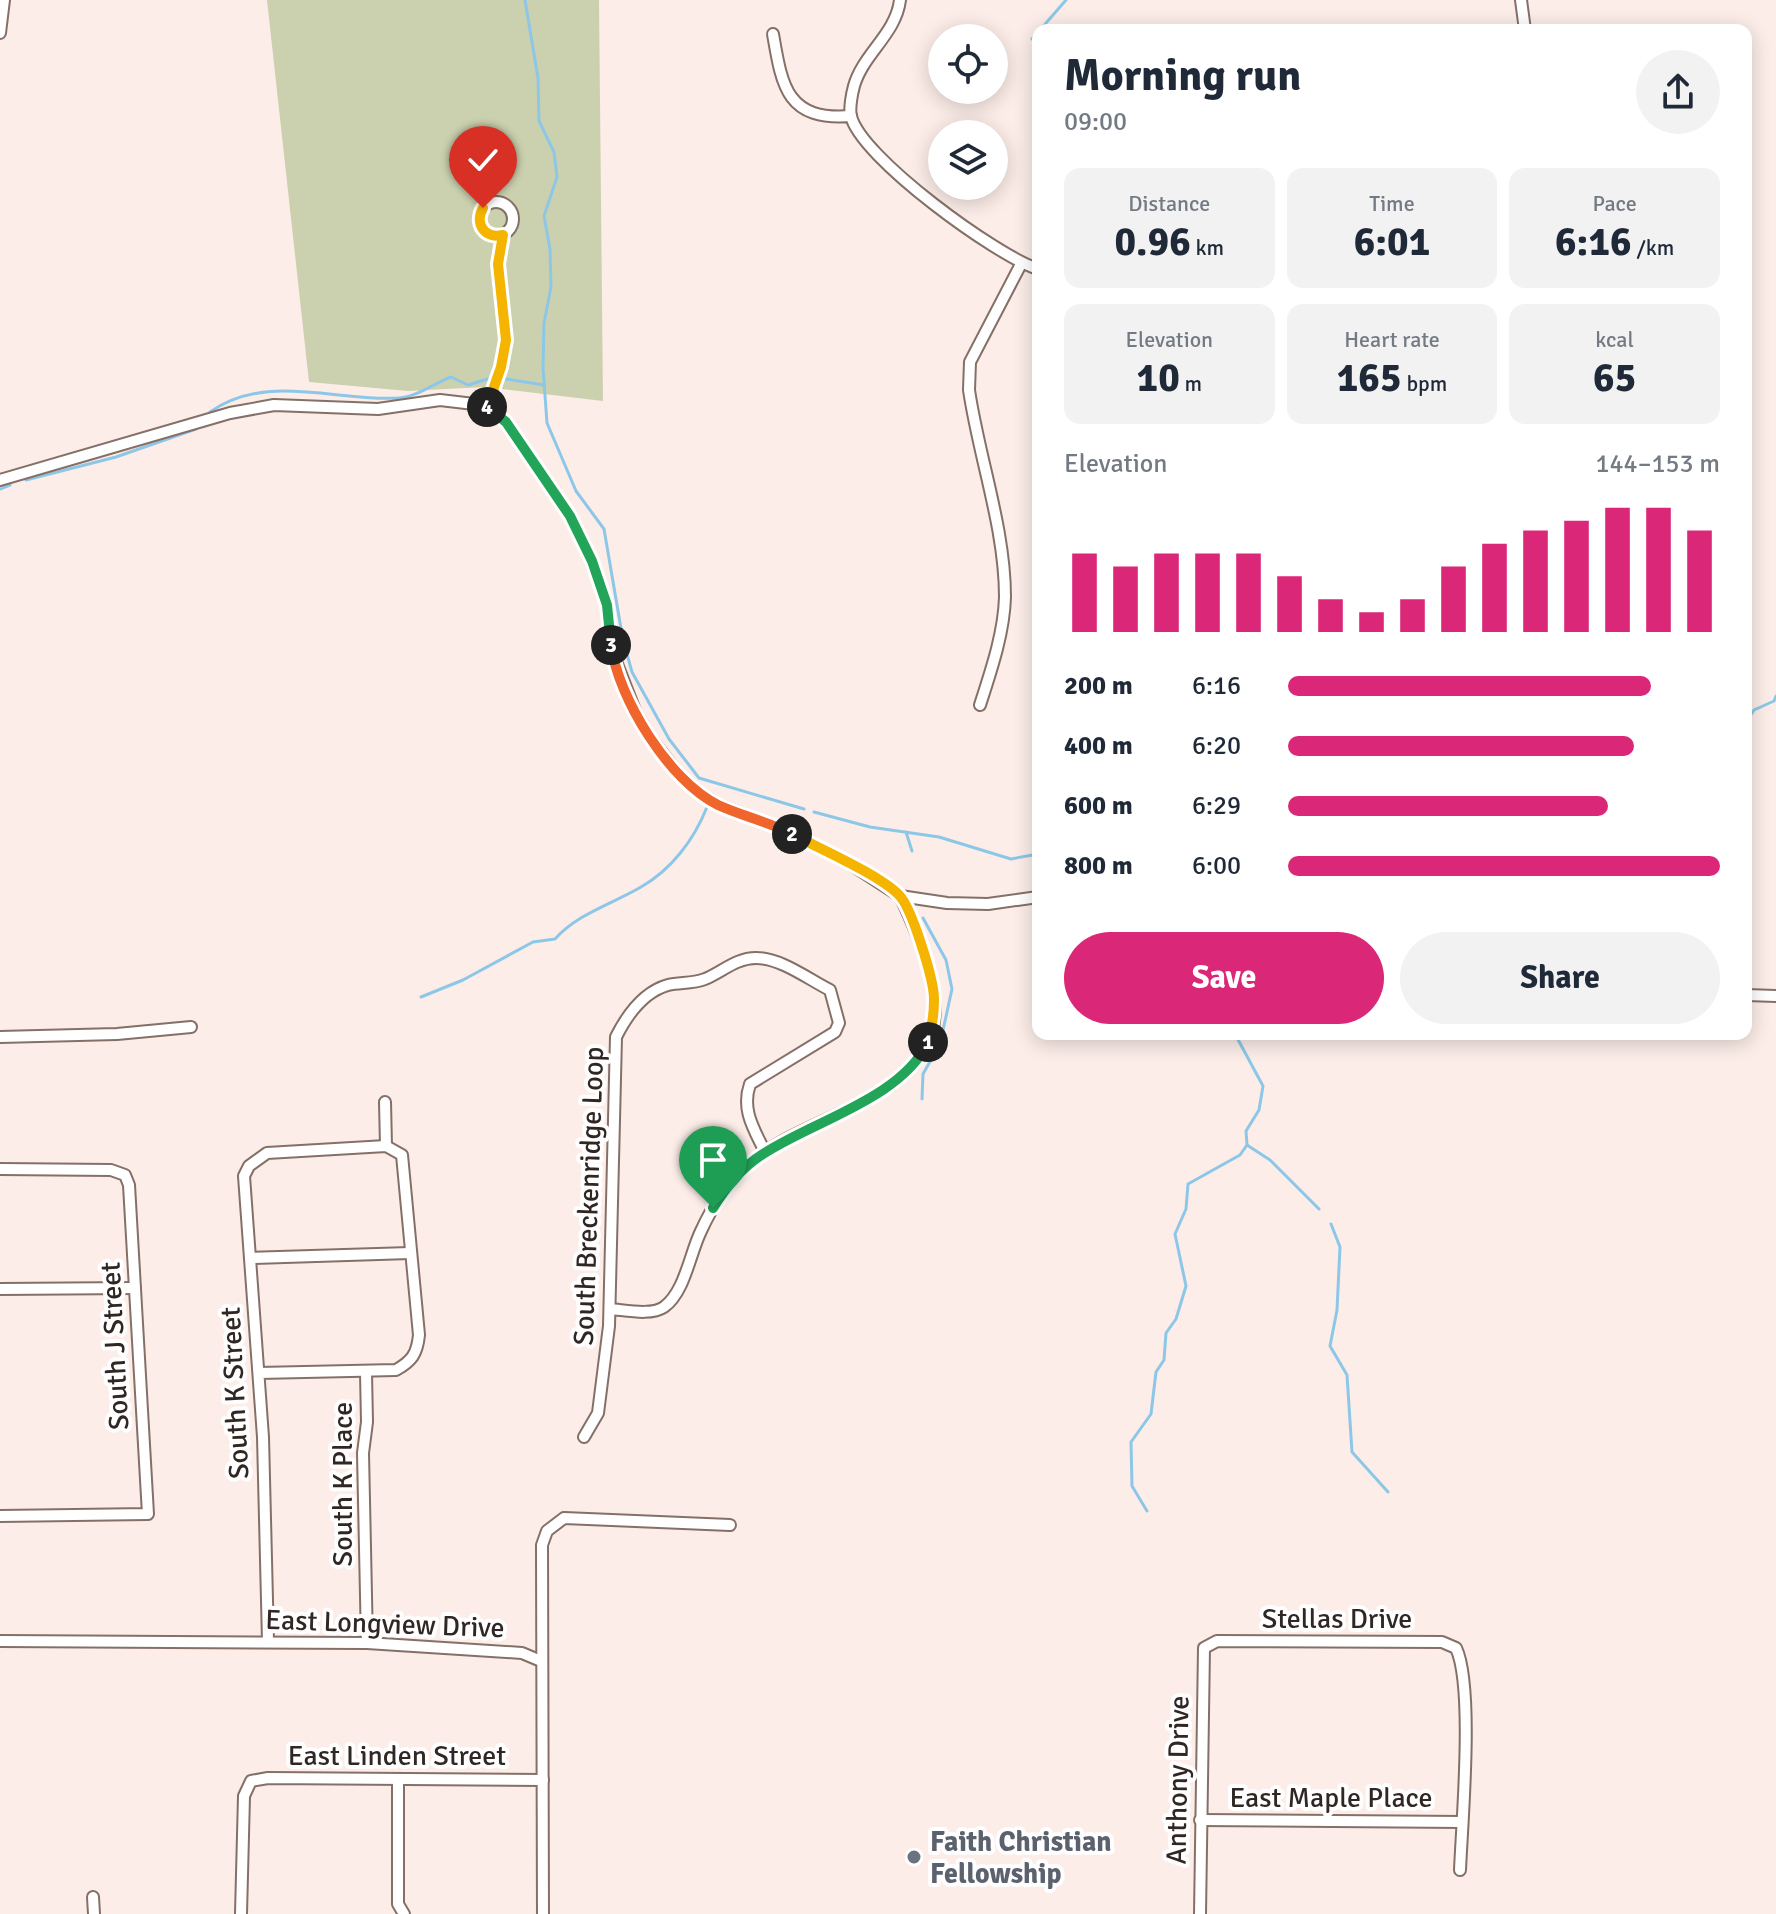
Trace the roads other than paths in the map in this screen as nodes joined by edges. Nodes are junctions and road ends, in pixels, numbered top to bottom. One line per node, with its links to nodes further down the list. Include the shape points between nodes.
1 (4, 0): 5 (street)
2 (900, 0): 7 (street, via 889,30 854,86)
3 (1521, 0): 4 (street)
4 (1524, 24)
5 (0, 33)
6 (773, 34): 7 (street, via 783,86 795,105 827,118)
7 (851, 116): 9 (street, via 862,137 912,185 962,227)
8 (503, 235): 11 (street, via 498,264 506,340)
9 (1021, 264): 10 (street); 13 (street, via 970,362 969,390 1005,599)
10 (1032, 267)
11 (486, 409): 12 (street, via 440,400 378,409 274,405); 14 (street, via 506,422 570,516 607,605 612,651 624,684 650,737 680,776 717,804 784,830)
12 (0, 480)
13 (980, 705)
14 (900, 896): 15 (street, via 988,904); 22 (street, via 932,981 927,1045 884,1089)
15 (1032, 898)
16 (1752, 995): 17 (street)
17 (1776, 996)
18 (191, 1027): 19 (street)
19 (0, 1037)
20 (385, 1102): 21 (street)
21 (386, 1146): 24 (street, via 402,1155); 25 (street, South K Street, via 267,1153 249,1166 244,1176)
22 (765, 1152): 28 (street, via 721,1196 665,1306); 28 (street, South Breckenridge Loop, via 746,1113 750,1084 835,1032 839,1023 830,990 772,960 754,958 706,978 667,985 642,1000 616,1037 614,1055)
23 (0, 1169): 26 (street, South J Street, via 111,1170 125,1175)
24 (410, 1253): 25 (street); 30 (street, via 419,1335 416,1353 396,1370)
25 (250, 1258): 29 (street, South K Street)
26 (135, 1288): 27 (street); 32 (street, South J Street, via 148,1514)
27 (0, 1289)
28 (610, 1309): 31 (street, South Breckenridge Loop, via 598,1413)
29 (259, 1373): 30 (street); 35 (street, South K Street)
30 (366, 1373): 36 (street, South K Place)
31 (584, 1437)
32 (0, 1516)
33 (730, 1525): 38 (street, East Longview Drive, via 576,1518 555,1522 542,1545)
34 (0, 1641): 35 (street, East Longview Drive)
35 (268, 1641): 36 (street, East Longview Drive)
36 (367, 1643): 38 (street, East Longview Drive, via 522,1653)
37 (1204, 1648): 41 (street, Anthony Drive); 42 (street, Stellas Drive, via 1217,1641 1442,1642 1456,1648 1463,1661)
38 (541, 1661): 40 (street)
39 (398, 1779): 40 (street, East Linden Street); 46 (street, East Linden Street, via 251,1781 244,1796); 47 (street, via 398,1904)
40 (543, 1780): 48 (street)
41 (1200, 1820): 42 (street, East Maple Place); 49 (street, Anthony Drive)
42 (1462, 1822): 43 (street)
43 (1460, 1870)
44 (93, 1897): 45 (street)
45 (94, 1914)
46 (241, 1914)
47 (404, 1914)
48 (543, 1914)
49 (1200, 1914)

